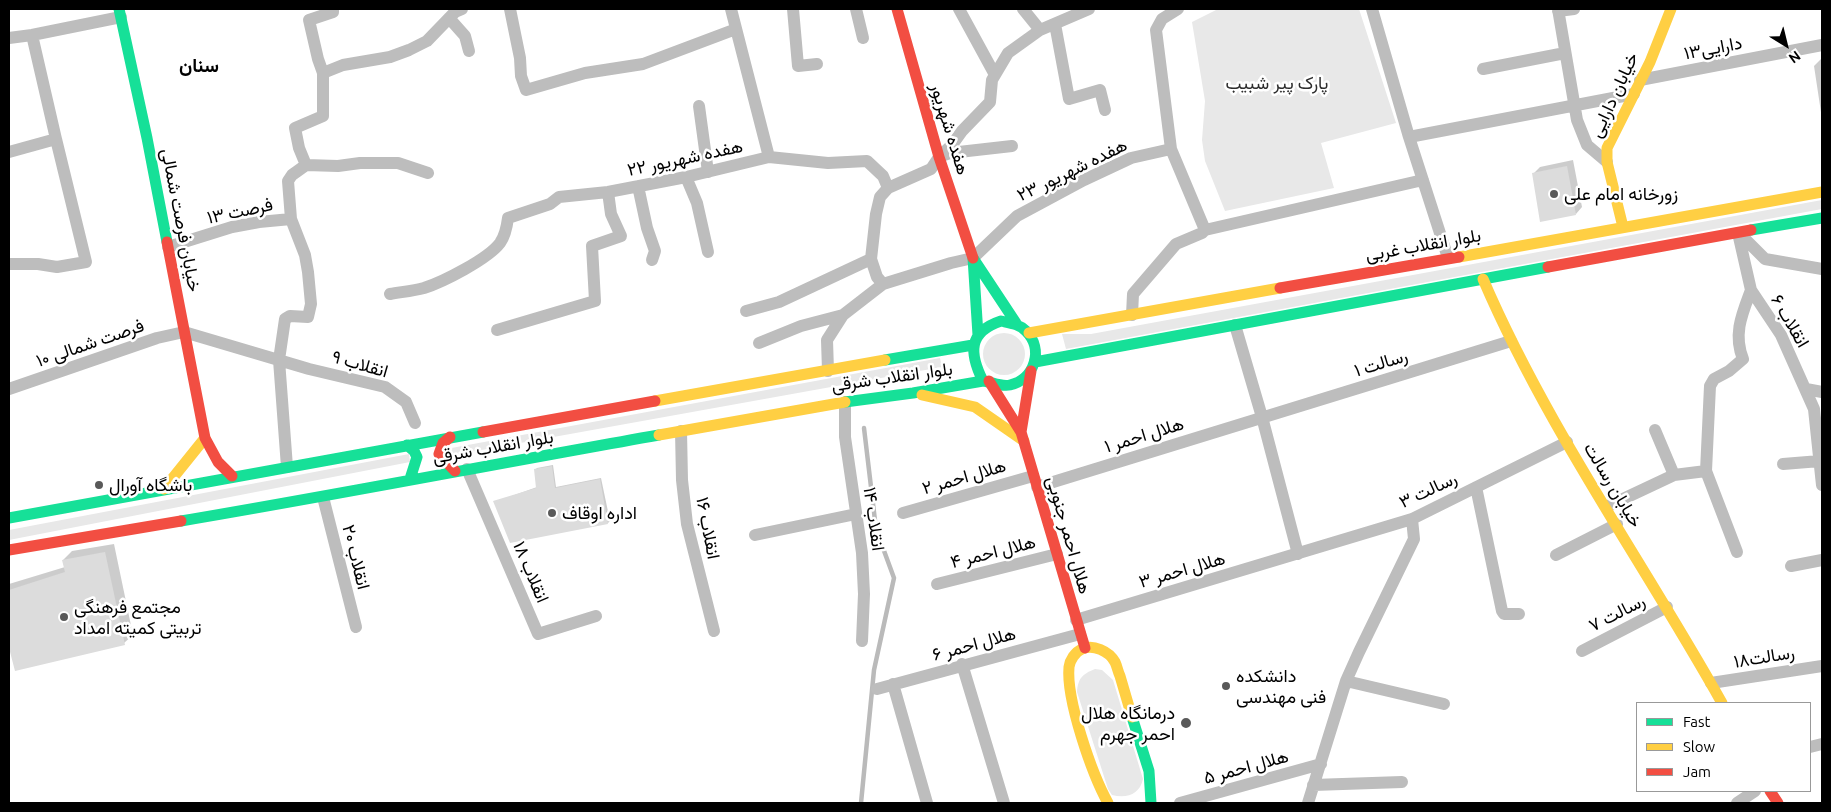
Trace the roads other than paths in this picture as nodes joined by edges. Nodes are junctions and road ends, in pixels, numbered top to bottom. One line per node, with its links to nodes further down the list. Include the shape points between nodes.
1 (333, 9): 29 (street, via 333,12 309,20)
2 (462, 9): 17 (street)
3 (510, 9): 19 (street, via 526,90 584,73 643,64)
4 (731, 9): 19 (street, هفده شهریور ۲۲)
5 (793, 9): 27 (street, via 798,66)
6 (856, 9): 23 (street)
7 (897, 9): 42 (main road, هفده شهریور)
8 (959, 9): 30 (street)
9 (1023, 9): 20 (street)
10 (1089, 9): 18 (street)
11 (1178, 9): 39 (street, via 1162,19 1156,30)
12 (1372, 9): 36 (street)
13 (1574, 9): 15 (street)
14 (1671, 9): 31 (main road, خیابان دارایی)
15 (1558, 10): 26 (street)
16 (120, 13): 21 (street); 58 (main road, خیابان فرصت شمالی)
17 (449, 18): 25 (street, via 465,36); 29 (street, via 427,41 409,50 390,57 343,65)
18 (1055, 24): 20 (street); 35 (street, via 1069,99 1100,90)
19 (736, 29): 41 (street, هفده شهریور ۲۲)
20 (1040, 30): 30 (street, via 1008,53)
21 (32, 35): 22 (street); 37 (street)
22 (9, 38)
23 (863, 38)
24 (1822, 45): 31 (street, دارایی۱۳)
25 (469, 51)
26 (1565, 53): 28 (street); 33 (street)
27 (817, 64)
28 (1483, 69)
29 (323, 74): 44 (street, via 323,116 295,128)
30 (995, 75): 42 (street, via 990,102)
31 (1640, 80): 32 (main road, خیابان دارایی)
32 (1634, 94): 33 (street); 43 (main road, خیابان دارایی, via 1607,148)
33 (1574, 105): 36 (street); 43 (street, via 1587,145)
34 (698, 106): 45 (street)
35 (1105, 110)
36 (1409, 136): 48 (street)
37 (56, 139): 40 (street); 64 (street, via 86,262 57,267)
38 (1012, 146): 42 (street)
39 (1171, 149): 56 (street); 60 (street, هفده شهریور ۲۳, via 1131,158 1017,216)
40 (9, 152)
41 (769, 157): 45 (street, هفده شهریور ۲۲); 50 (street, هفده شهریور ۲۲, via 828,163 867,161 883,176)
42 (939, 157): 50 (street, via 931,169); 60 (main road, هفده شهریور)
43 (1607, 162): 55 (main road, خیابان دارایی)
44 (306, 165): 46 (street, via 398,163); 54 (street, via 288,181)
45 (708, 172): 47 (street, هفده شهریور ۲۲)
46 (428, 173)
47 (686, 177): 49 (street, هفده شهریور ۲۲); 59 (street, via 697,203)
48 (1423, 180): 56 (street); 61 (street)
49 (638, 186): 51 (street, هفده شهریور ۲۲); 63 (street, via 655,251)
50 (888, 188): 62 (street, via 880,196)
51 (608, 192): 69 (street, هفده شهریور ۲۲, via 559,197 550,204 508,218 500,243 486,256 425,288); 75 (street, هفده شهریور ۲۲, via 621,236 592,246 595,301)
52 (1822, 192): 55 (main road, بلوار انقلاب غربی)
53 (1822, 218): 57 (main road)
54 (290, 219): 58 (street, فرصت ۱۳, via 232,227); 81 (street, via 305,256 312,304 308,316 285,319)
55 (1623, 227): 61 (main road, بلوار انقلاب غربی)
56 (1205, 230): 72 (street, via 1176,244 1133,294)
57 (1738, 233): 65 (street, via 1765,259); 66 (main road); 68 (street, انقلاب ۶)
58 (168, 247): 76 (main road, خیابان فرصت شمالی)
59 (708, 252)
60 (973, 258): 67 (street); 73 (main road, هفده شهریور); 78 (main road, هفده شهریور)
61 (1448, 258): 72 (main road, بلوار انقلاب غربی)
62 (872, 259): 67 (street, via 877,277); 70 (street, via 780,302)
63 (652, 260)
64 (9, 264)
65 (1822, 269)
66 (1483, 279): 74 (main road); 79 (main road, خیابان رسالت)
67 (883, 284): 71 (street)
68 (1751, 290): 86 (street, انقلاب ۶, via 1781,335); 103 (street, via 1737,334 1743,359 1714,378 1710,386)
69 (390, 294)
70 (746, 311)
71 (843, 314): 80 (street); 83 (street, via 827,340)
72 (1132, 315): 77 (main road, بلوار انقلاب غربی)
73 (1016, 323): 77 (main road); 78 (main road, via 994,323 987,326)
74 (1236, 325): 82 (main road); 90 (street)
75 (497, 330)
76 (184, 332): 81 (street, انقلاب ۹); 85 (street, فرصت شمالی ۱۰, via 157,338); 96 (main road, خیابان فرصت شمالی)
77 (1029, 333): 82 (main road, via 1036,352)
78 (976, 340): 83 (main road, بلوار انقلاب شرقی); 84 (main road, via 972,356)
79 (1511, 341): 90 (street, رسالت ۱); 97 (main road, خیابان رسالت)
80 (759, 343)
81 (279, 360): 91 (street, انقلاب ۹, via 385,387 406,402); 101 (street)
82 (1033, 366): 84 (main road, via 1025,377 1010,385); 95 (main road, هلال احمر جنوبی)
83 (828, 372): 94 (main road, بلوار انقلاب شرقی)
84 (986, 381): 88 (main road, بلوار انقلاب شرقی); 95 (main road, هلال احمر جنوبی)
85 (9, 389)
86 (1806, 389): 87 (street); 99 (street, انقلاب ۶, via 1814,409)
87 (1822, 392)
88 (913, 393): 89 (main road, بلوار انقلاب شرقی); 95 (main road, via 975,407)
89 (845, 402): 93 (main road, بلوار انقلاب شرقی); 114 (street, انقلاب ۱۴, via 845,437)
90 (1262, 417): 107 (street, هلال احمر ۱); 122 (street)
91 (415, 423)
92 (1655, 430): 104 (street)
93 (681, 431): 102 (main road, بلوار انقلاب شرقی); 132 (street, انقلاب ۱۶, via 687,524)
94 (450, 437): 98 (main road, بلوار انقلاب شرقی); 102 (main road, via 443,443 439,454)
95 (1023, 437): 107 (main road, هلال احمر جنوبی)
96 (205, 438): 105 (main road, خیابان فرصت شمالی, via 218,462); 110 (main road)
97 (1567, 442): 109 (street, رسالت ۳); 112 (main road, خیابان رسالت)
98 (406, 445): 101 (main road, بلوار انقلاب شرقی); 106 (main road, via 418,457)
99 (1820, 461): 100 (street); 108 (street, انقلاب ۶)
100 (1783, 464)
101 (287, 466): 105 (main road, بلوار انقلاب شرقی)
102 (461, 470): 106 (main road, بلوار انقلاب شرقی); 129 (street, انقلاب ۱۸, via 538,634)
103 (1706, 471): 104 (street); 120 (street)
104 (1674, 474): 112 (street)
105 (232, 476): 110 (main road, بلوار انقلاب شرقی)
106 (410, 479): 111 (main road, بلوار انقلاب شرقی)
107 (1035, 481): 113 (street, هلال احمر ۲); 121 (main road, هلال احمر جنوبی)
108 (1822, 484)
109 (1476, 487): 116 (street, رسالت ۳); 128 (street, via 1502,611 1507,615)
110 (164, 489): 115 (main road, بلوار انقلاب شرقی)
111 (323, 497): 119 (main road, بلوار انقلاب شرقی); 131 (street, انقلاب ۲۰)
112 (1606, 507): 117 (main road, خیابان رسالت)
113 (904, 512)
114 (856, 514): 118 (street); 134 (street, انقلاب ۱۴, via 864,594)
115 (9, 518)
116 (1412, 519): 122 (street, رسالت ۳); 139 (street, via 1414,539)
117 (1617, 524): 123 (street); 127 (main road, خیابان رسالت)
118 (755, 535)
119 (9, 550)
120 (1737, 552)
121 (1056, 554): 126 (street, هلال احمر ۴); 130 (main road, هلال احمر جنوبی)
122 (1298, 554): 130 (street, هلال احمر ۳)
123 (1556, 555)
124 (1822, 560): 125 (street)
125 (1791, 566)
126 (937, 584)
127 (1667, 607): 136 (street, رسالت ۷); 140 (main road, خیابان رسالت)
128 (1519, 614)
129 (596, 616)
130 (1076, 620): 133 (main road, هلال احمر جنوبی)
131 (356, 627)
132 (714, 631)
133 (1080, 634): 135 (main road, هلال احمر جنوبی); 137 (street, هلال احمر ۶)
134 (862, 641)
135 (1085, 648): 152 (main road, via 1075,654 1069,665 1070,686 1096,781); 153 (main road, via 1105,651 1114,662 1149,772)
136 (1582, 651)
137 (962, 664): 141 (street, هلال احمر ۶); 151 (street)
138 (1822, 666): 140 (street, رسالت۱۸)
139 (1346, 681): 144 (street); 145 (street)
140 (1711, 683): 143 (main road, خیابان رسالت)
141 (893, 684): 142 (street, هلال احمر ۶); 150 (street)
142 (877, 689)
143 (1721, 702)
144 (1444, 704)
145 (1321, 764): 147 (street); 154 (street, هلال احمر ۵)
146 (1402, 782): 147 (street)
147 (1313, 785): 155 (street)
148 (1754, 792): 156 (street)
149 (1771, 792): 157 (main road)
150 (927, 803)
151 (1004, 803)
152 (1108, 803)
153 (1152, 803)
154 (1180, 803)
155 (1308, 803)
156 (1737, 803)
157 (1778, 803)

